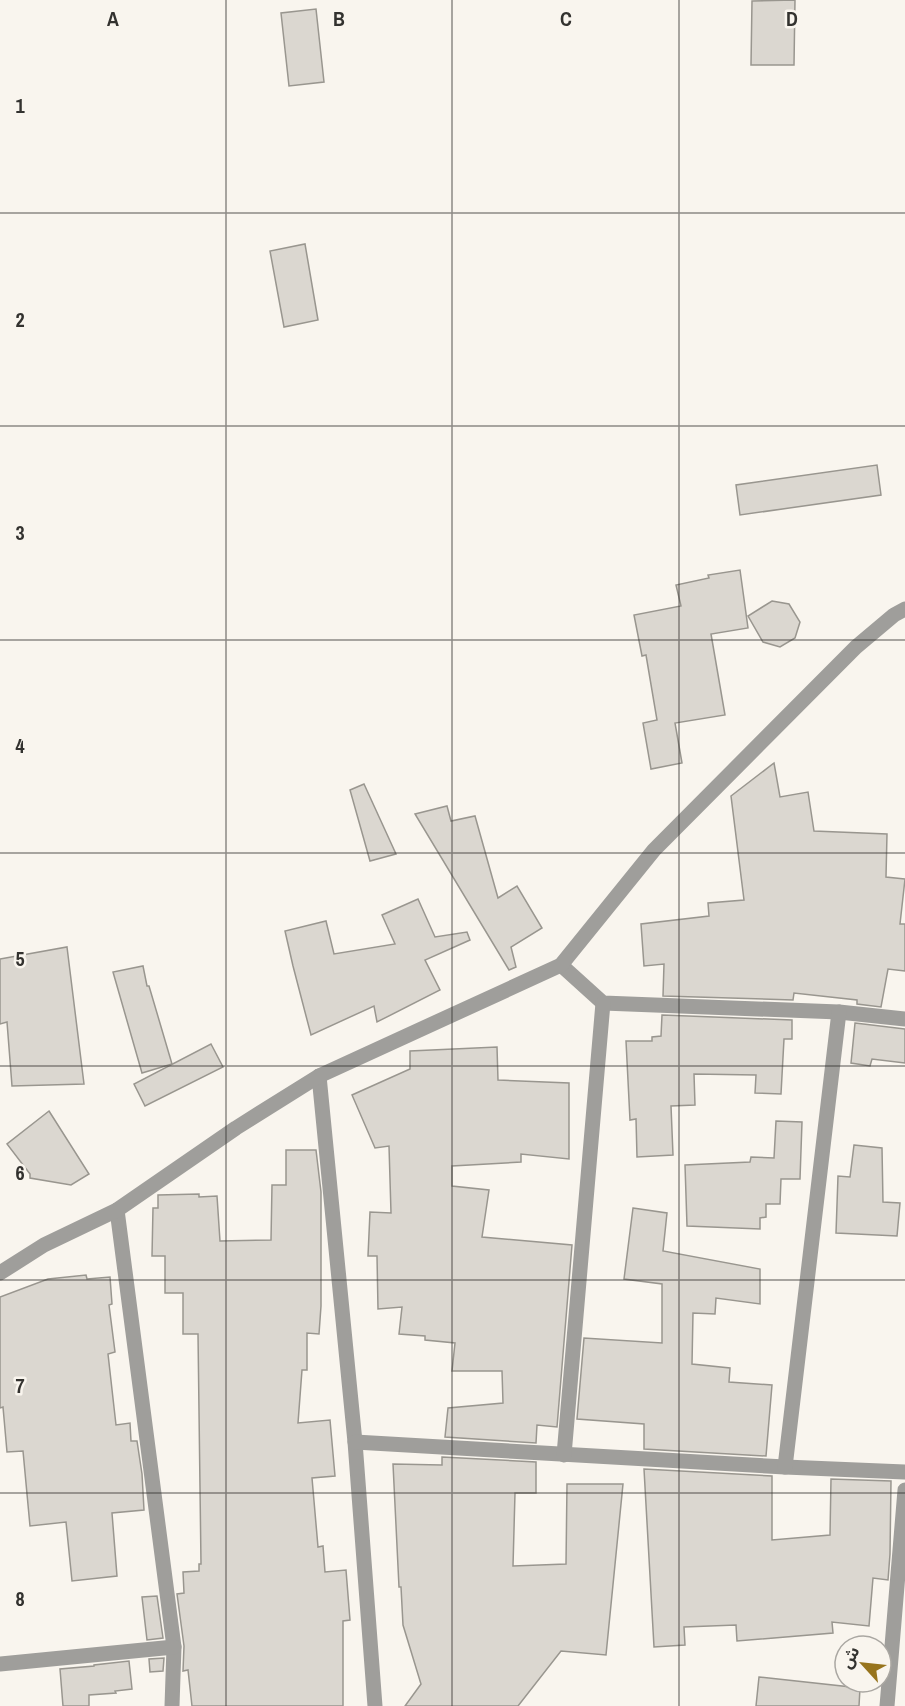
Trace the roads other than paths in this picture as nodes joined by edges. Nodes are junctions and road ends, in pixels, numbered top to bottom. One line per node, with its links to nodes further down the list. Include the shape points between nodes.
1 (905, 609): 2 (street, via 856,647 654,850)
2 (561, 965): 3 (street); 6 (street)
3 (603, 1003): 4 (street); 10 (street)
4 (839, 1011): 5 (street); 11 (street)
5 (905, 1019)
6 (319, 1076): 7 (street); 9 (street)
7 (117, 1210): 8 (street, via 44,1245); 14 (street)
8 (0, 1273)
9 (355, 1442): 10 (street); 17 (street)
10 (564, 1455): 11 (street)
11 (785, 1467): 12 (street)
12 (905, 1472)
13 (905, 1490): 18 (street)
14 (174, 1647): 15 (street); 16 (street)
15 (0, 1664)
16 (172, 1706)
17 (375, 1706)
18 (887, 1706)

